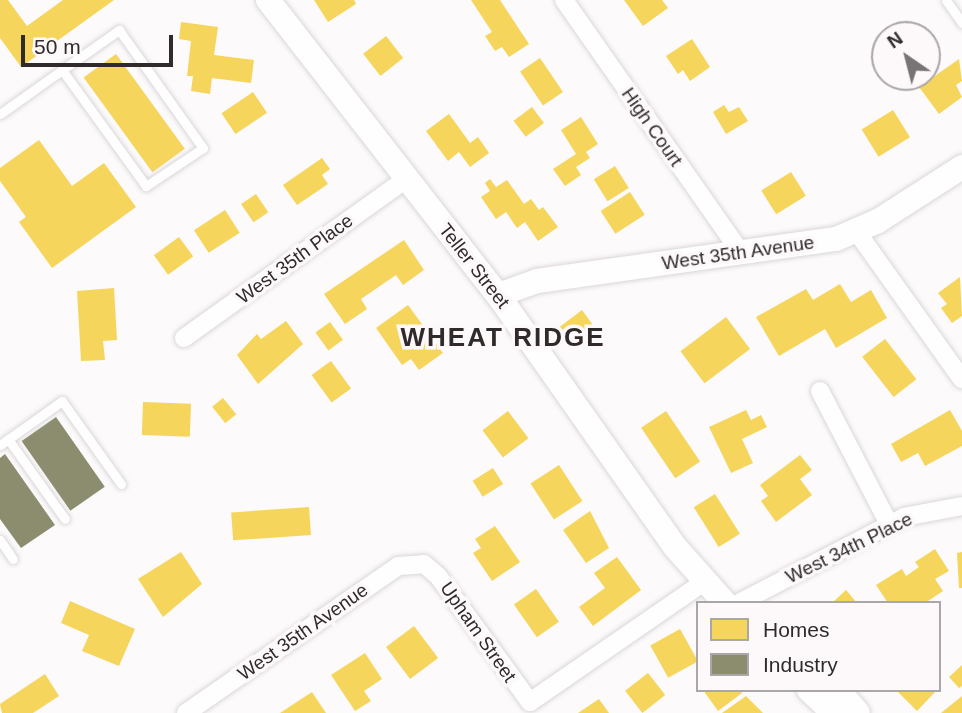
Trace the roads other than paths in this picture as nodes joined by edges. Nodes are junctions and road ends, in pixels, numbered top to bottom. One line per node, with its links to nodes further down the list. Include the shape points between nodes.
1 (268, 0): 8 (street, Teller Street)
2 (564, 0): 10 (street, High Court)
3 (946, 0): 4 (lane)
4 (962, 23)
5 (62, 70): 5 (lane, via 119,30 203,148 146,186); 6 (lane)
6 (0, 114)
7 (962, 167): 9 (street, West 35th Avenue)
8 (406, 179): 11 (street, Teller Street); 12 (street, West 35th Place)
9 (857, 232): 10 (street, West 35th Avenue); 13 (street)
10 (741, 253): 11 (street, West 35th Avenue, via 537,281)
11 (498, 295): 23 (street, Teller Street)
12 (184, 338)
13 (962, 379)
14 (820, 391): 19 (street)
15 (4, 442): 16 (lane, via 62,401); 18 (lane)
16 (121, 484)
17 (962, 506): 19 (street, West 34th Place, via 931,510)
18 (65, 519)
19 (889, 524): 25 (street, West 34th Place)
20 (0, 540): 21 (lane)
21 (13, 559)
22 (424, 564): 23 (street, Upham Street, via 438,576 530,702); 28 (street, West 35th Avenue, via 398,566)
23 (704, 582): 24 (street, Teller Street)
24 (723, 601)
25 (743, 601)
26 (811, 692): 29 (street)
27 (840, 692): 30 (street)
28 (186, 713)
29 (834, 713)
30 (858, 713)

